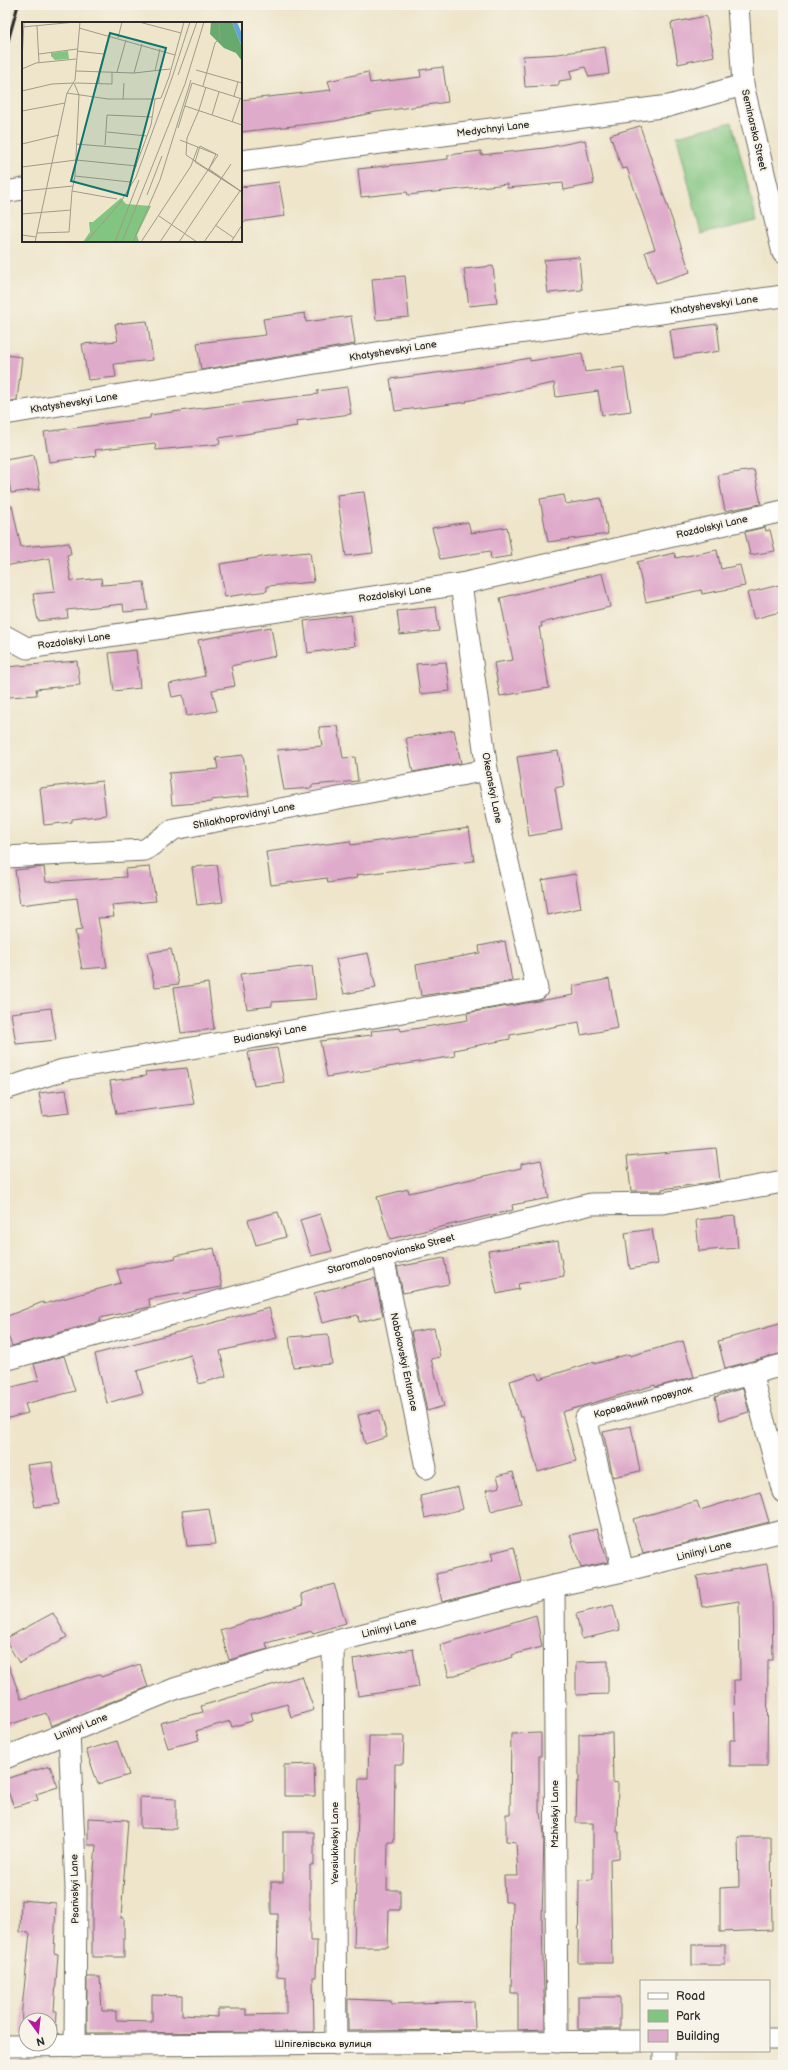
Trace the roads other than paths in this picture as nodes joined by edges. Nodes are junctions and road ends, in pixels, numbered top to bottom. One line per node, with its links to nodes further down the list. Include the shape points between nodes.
1 (738, 5): 2 (street, Seminarska Street)
2 (743, 85): 3 (street, Medychnyi Lane, via 669,106); 6 (street, Seminarska Street)
3 (242, 161)
4 (22, 189): 5 (street)
5 (5, 192)
6 (783, 253)
7 (783, 296): 8 (street, Khatyshevskyi Lane, via 382,352)
8 (5, 414)
9 (783, 511): 10 (street, Rozdolskyi Lane)
10 (461, 584): 11 (street, Rozdolskyi Lane, via 27,648); 12 (street, Okeanskyi Lane)
11 (5, 636)
12 (487, 770): 13 (street, Shliakhoprovidnyi Lane, via 174,829 145,850); 14 (street, Okeanskyi Lane)
13 (5, 857)
14 (537, 989): 15 (street, Budianskyi Lane, via 63,1070)
15 (5, 1089)
16 (783, 1182): 17 (street, Staromaloosnovianska Street, via 663,1204 591,1204)
17 (383, 1256): 18 (street, Staromaloosnovianska Street); 21 (street, Nabokovskyi Entrance)
18 (5, 1360)
19 (783, 1365): 20 (street, Коровайний провулок)
20 (751, 1373): 22 (street); 24 (street, Коровайний провулок, via 586,1418)
21 (426, 1468)
22 (783, 1492)
23 (783, 1531): 24 (street, Liniinyi Lane)
24 (623, 1571): 25 (street, Liniinyi Lane)
25 (554, 1586): 26 (street, Liniinyi Lane); 32 (street, Mzhivskyi Lane)
26 (333, 1642): 27 (street, Liniinyi Lane, via 177,1688); 33 (street, Yevsiukivskyi Lane)
27 (69, 1732): 28 (street, Liniinyi Lane); 35 (street, Psarivskyi Lane, via 76,1888)
28 (5, 1758)
29 (770, 2039): 30 (street)
30 (783, 2039)
31 (640, 2041): 32 (street, Шпігелівська вулиця)
32 (557, 2042): 33 (street, Шпігелівська вулиця)
33 (336, 2044): 35 (street, Шпігелівська вулиця)
34 (5, 2046): 35 (street, Шпігелівська вулиця)
35 (75, 2046)
36 (664, 2052): 37 (street)
37 (664, 2065)

